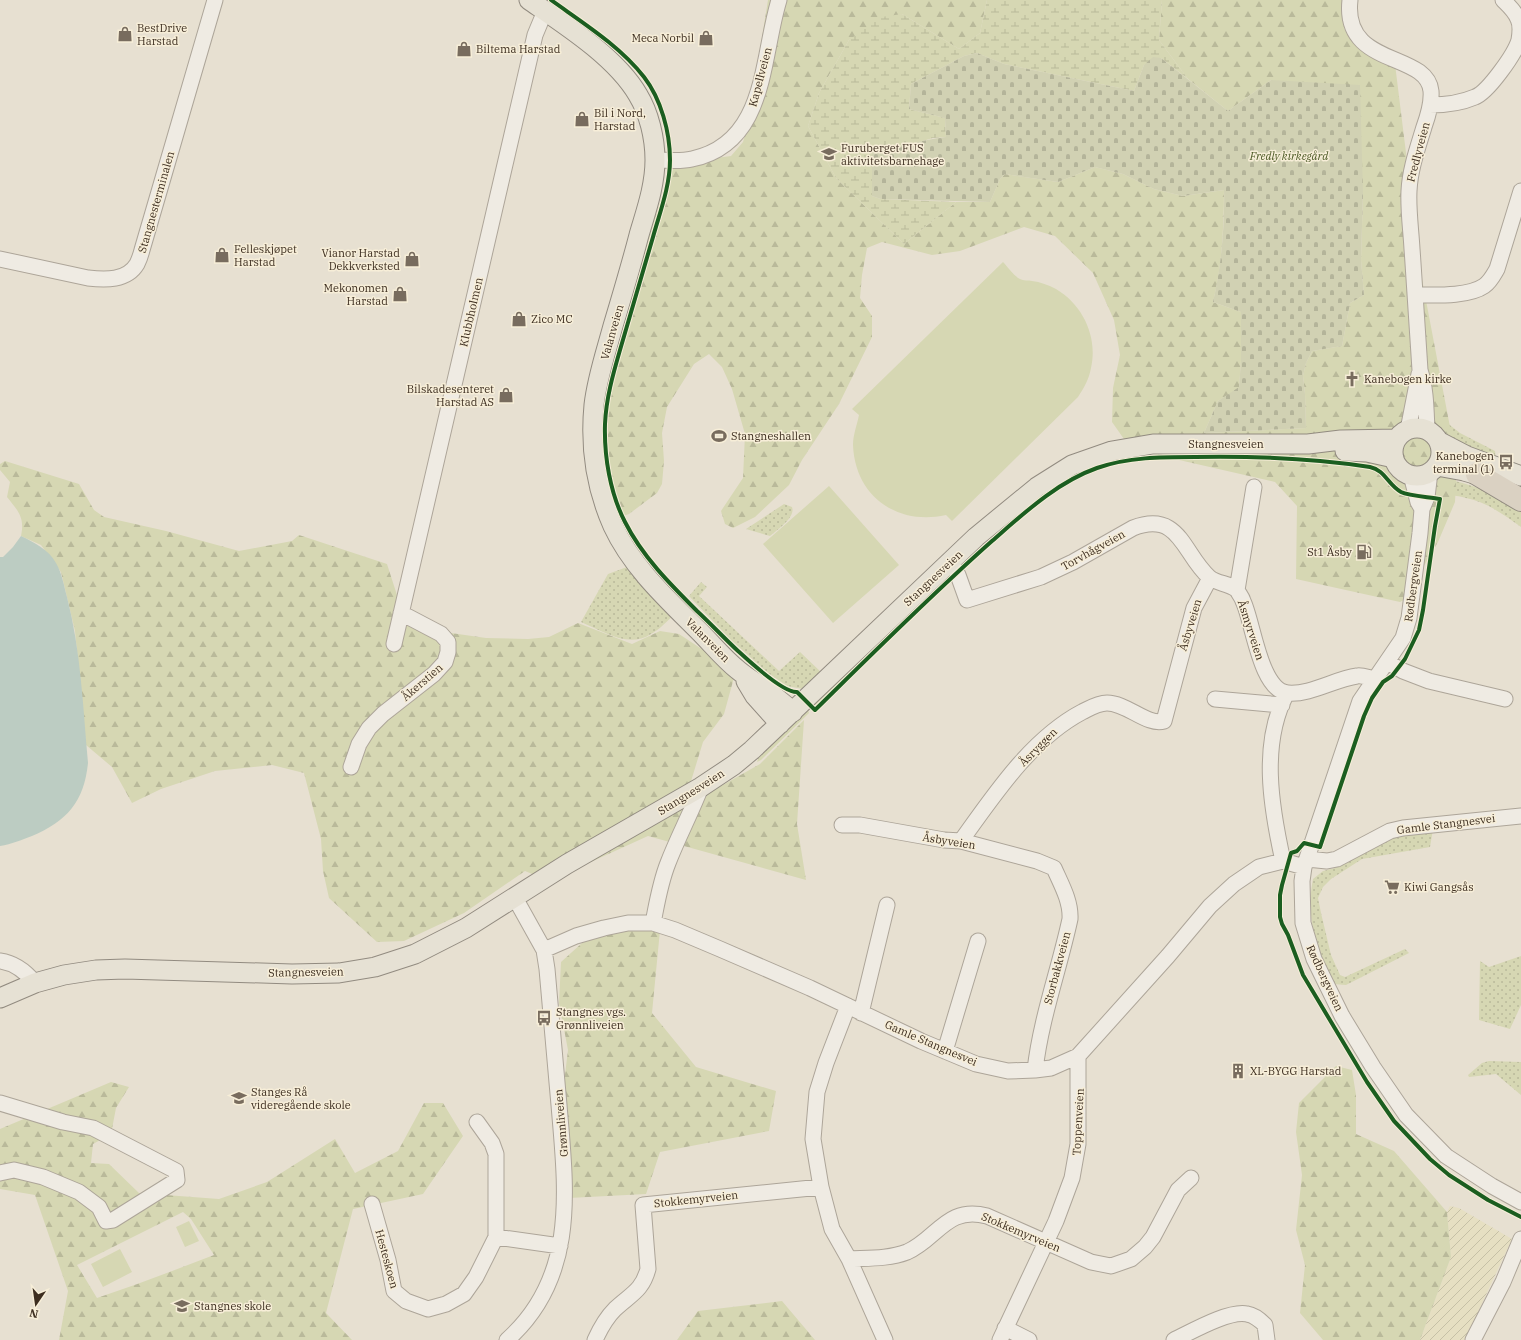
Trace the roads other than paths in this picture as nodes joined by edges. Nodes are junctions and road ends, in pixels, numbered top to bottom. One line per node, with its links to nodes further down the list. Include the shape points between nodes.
1 (215, 0): 10 (street, Stangnesterminalen, via 136,265 126,275 102,280)
2 (529, 0): 6 (main road, Valanveien)
3 (779, 0): 8 (street, Kapellveien, via 754,104 738,133 722,148 706,155 690,160)
4 (1350, 0): 7 (street, Fredlyveien, via 1348,8 1354,32 1361,41 1377,52 1427,79 1431,91)
5 (1503, 0): 7 (street, via 1518,18 1520,28 1518,41 1500,72 1476,97 1442,105)
6 (545, 11): 8 (main road, Valanveien, via 592,46 625,77 638,95 647,115 653,135); 28 (street, Klubbholmen, via 535,35)
7 (1430, 105): 11 (street, Fredlyveien, via 1408,192)
8 (655, 160): 35 (main road, Valanveien, via 652,191 598,380 592,429 597,479 613,526 624,547 646,576 739,671 755,696)
9 (1521, 191): 11 (street, via 1497,269 1484,286 1471,291)
10 (0, 259)
11 (1416, 295): 12 (street, Fredlyveien)
12 (1420, 370): 13 (street, Fredlyveien); 14 (street, Fredlyveien)
13 (1402, 434): 14 (main road, Stangnesveien, via 1417,428); 15 (main road, Stangnesveien); 16 (main road, via 1393,448)
14 (1433, 436): 17 (main road, via 1441,454); 20 (main road, Stangnesveien, via 1468,456)
15 (1308, 444): 16 (main road, Stangnesveien); 25 (main road, Stangnesveien, via 1153,444 1093,456 1072,465 1037,487)
16 (1394, 458): 19 (main road, via 1399,467)
17 (1434, 469): 18 (main road); 19 (main road, via 1421,476); 24 (street, Rødbergveien)
18 (1476, 474): 22 (main road); 23 (highway)
19 (1411, 475): 24 (street, Rødbergveien)
20 (1521, 476)
21 (1254, 486): 27 (street, Åsmyrveien)
22 (1521, 490)
23 (1521, 500)
24 (1422, 510): 30 (street, Rødbergveien, via 1410,618 1403,638)
25 (950, 561): 26 (street, Torvhågveien, via 967,600 1041,577 1133,528 1154,524 1162,525 1174,532); 35 (main road, Stangnesveien)
26 (1210, 578): 27 (street); 36 (street, Åsbyveien, via 1194,608)
27 (1237, 590): 34 (street, Åsmyrveien, via 1244,601 1259,658)
28 (401, 613): 29 (street); 37 (street, Åkerstien, via 441,634 448,642 445,662 369,728 358,744)
29 (394, 644)
30 (1387, 662): 31 (street, Rødbergveien); 32 (street, via 1429,681)
31 (1375, 679): 34 (street, via 1357,676); 43 (street, Rødbergveien, via 1360,701)
32 (1505, 698)
33 (1215, 699): 34 (street)
34 (1284, 699): 42 (street, via 1270,746 1276,826)
35 (786, 718): 38 (main road, Stangnesveien, via 734,765)
36 (1164, 721): 41 (street, Åsryggen, via 1151,720 1124,706 1108,703 1090,708 1061,724 1005,782)
37 (351, 767)
38 (700, 787): 45 (main road, Stangnesveien, via 567,864); 47 (street, via 667,865)
39 (1521, 816): 43 (street, Gamle Stangnesvei, via 1403,828 1390,831 1337,859)
40 (842, 825): 41 (street, Åsbyveien, via 860,825)
41 (962, 841): 44 (street, Åsbyveien)
42 (1283, 861): 43 (street, Gamle Stangnesvei); 55 (street, Gamle Stangnesvei, via 1258,867 1210,906)
43 (1305, 863): 62 (street, Rødbergveien, via 1302,906 1307,940 1321,976 1360,1047 1406,1115 1446,1156)
44 (1054, 868): 56 (street, Storbakkveien, via 1071,911 1038,1043)
45 (515, 898): 49 (street, Grønnliveien); 51 (main road, Stangnesveien, via 466,928 415,954 375,967 339,973 292,974 96,970)
46 (887, 905): 53 (street)
47 (653, 923): 49 (street, Gamle Stangnesvei, via 628,923 604,928 576,936); 53 (street, Gamle Stangnesvei, via 720,949)
48 (978, 941): 54 (street)
49 (544, 950): 67 (street, Grønnliveien, via 565,1179)
50 (0, 962): 51 (street, via 16,966 26,972)
51 (35, 983): 52 (main road, Stangnesveien)
52 (0, 998)
53 (854, 1009): 54 (street, Gamle Stangnesvei); 61 (street, via 826,1063 817,1092 813,1138)
54 (945, 1051): 56 (street, Gamle Stangnesvei, via 976,1064 1008,1071)
55 (1078, 1056): 56 (street, Gamle Stangnesvei, via 1051,1068); 66 (street, Toppenveien, via 1080,1123 1076,1160 1066,1196)
56 (1036, 1070)
57 (0, 1103): 59 (street, via 62,1122 94,1128 176,1170 177,1180 113,1220 106,1221 99,1207 79,1192 43,1177 14,1170)
58 (477, 1122): 64 (street, Hesteskoen, via 492,1143 496,1154)
59 (0, 1173)
60 (1191, 1178): 66 (street, Stokkemyrveien, via 1178,1190 1152,1237 1131,1259 1111,1266 1100,1265)
61 (821, 1187): 68 (street, via 832,1229); 71 (street, Stokkemyrveien, via 643,1205 648,1269 646,1279 642,1286 614,1310)
62 (1521, 1202)
63 (372, 1204): 64 (street, Hesteskoen, via 394,1292 406,1301 428,1308 446,1304 464,1294 476,1277)
64 (496, 1237): 67 (street)
65 (1521, 1239): 76 (street, via 1504,1282)
66 (1045, 1242): 68 (street, Stokkemyrveien, via 987,1216 969,1213 950,1220 906,1252); 69 (street, Toppenveien)
67 (560, 1246): 70 (street, Grønnliveien, via 551,1277 538,1303 520,1328)
68 (849, 1259): 72 (street)
69 (1002, 1334): 73 (street)
70 (507, 1340)
71 (595, 1340)
72 (885, 1340)
73 (1028, 1340)
74 (1174, 1340): 75 (street, via 1240,1313 1252,1315 1265,1325)
75 (1266, 1340)
76 (1473, 1340)

